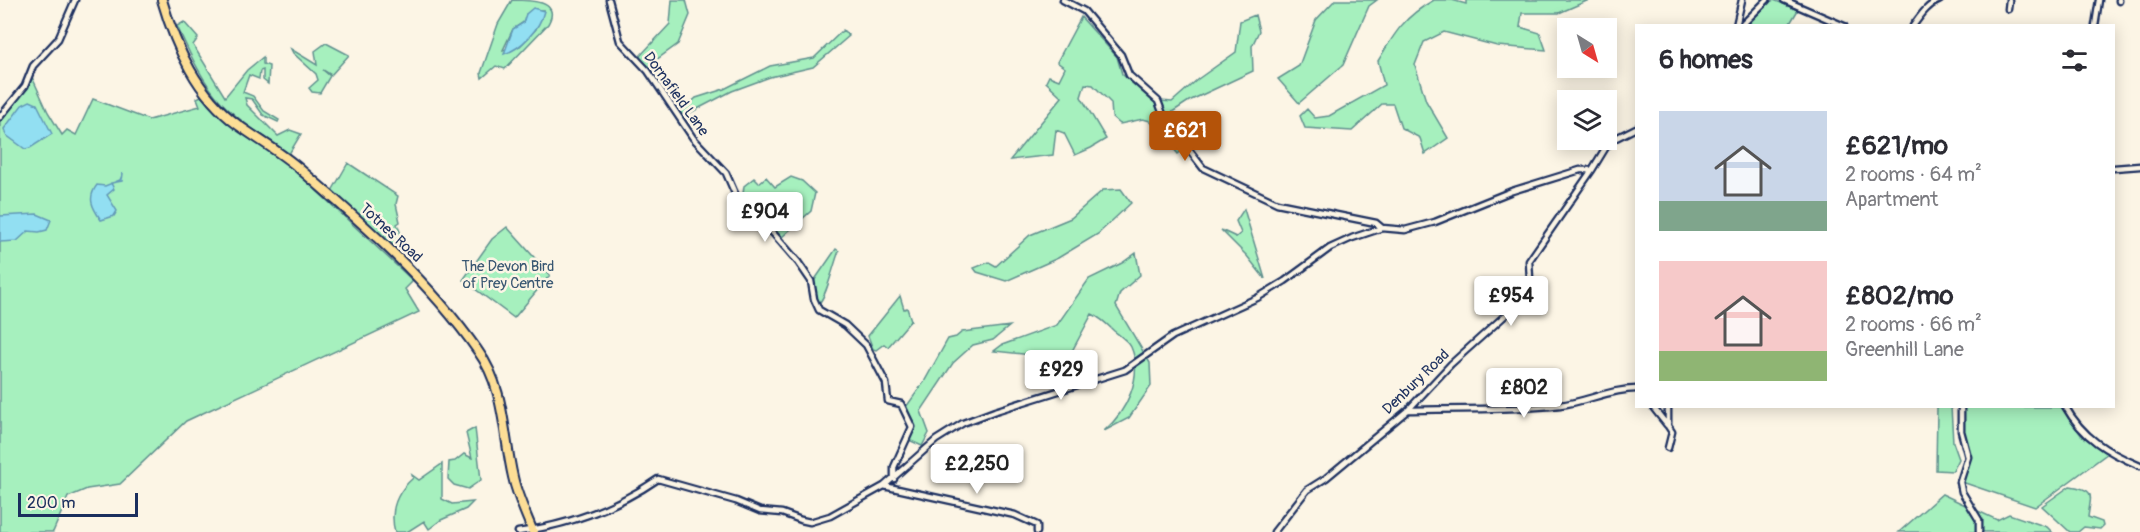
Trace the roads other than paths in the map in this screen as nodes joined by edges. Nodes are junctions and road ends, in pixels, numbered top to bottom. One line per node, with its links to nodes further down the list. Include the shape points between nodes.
1 (75, 0): 17 (street, via 58,39 33,66 25,86)
2 (162, 0): 34 (main road, Totnes Road, via 180,50 197,83 213,103 296,166 391,251 429,288 480,353 499,392 513,478)
3 (609, 0): 32 (street, Dornafield Lane, via 620,41 648,71 693,138 726,173 740,204 766,225 798,262 811,281 819,310 845,325 866,345 886,383 888,401 901,404 912,427 894,467)
4 (1063, 0): 22 (street, via 1084,11 1121,55 1129,75 1158,101 1164,117 1203,168 1277,203 1376,223)
5 (1742, 0): 12 (street)
6 (1940, 0): 15 (street, via 1923,11)
7 (2009, 0): 11 (street)
8 (2099, 0): 16 (street)
9 (1764, 1): 13 (street)
10 (1787, 1): 14 (street)
11 (2008, 9)
12 (1736, 24)
13 (1743, 24)
14 (1839, 24)
15 (1914, 24)
16 (2095, 24)
17 (0, 117)
18 (1635, 129): 21 (street, Denbury Road, via 1609,144)
19 (2140, 166): 20 (street)
20 (2115, 168)
21 (1592, 170): 22 (street, via 1580,170 1512,191 1405,230); 28 (street, Denbury Road, via 1529,261 1530,279 1520,302 1451,364)
22 (1382, 228): 32 (street, via 1330,248 1270,290 1173,336 1125,370 963,423 936,440)
23 (1635, 389): 28 (street, via 1564,405)
24 (1654, 408): 29 (street)
25 (1668, 408): 29 (street)
26 (1961, 408): 38 (street, via 1961,431 1968,457 1960,482 1979,520)
27 (2066, 408): 31 (street, via 2084,434)
28 (1408, 410): 37 (street, Denbury Road, via 1307,490)
29 (1668, 426): 30 (street, via 1672,432)
30 (1668, 448)
31 (2140, 466)
32 (894, 479): 33 (street)
33 (884, 486): 34 (street, via 837,513 810,522 760,511 658,479 623,501); 36 (street, via 1015,515 1037,525)
34 (532, 531): 35 (street)
35 (518, 532)
36 (1037, 532)
37 (1274, 532)
38 (1979, 532)

